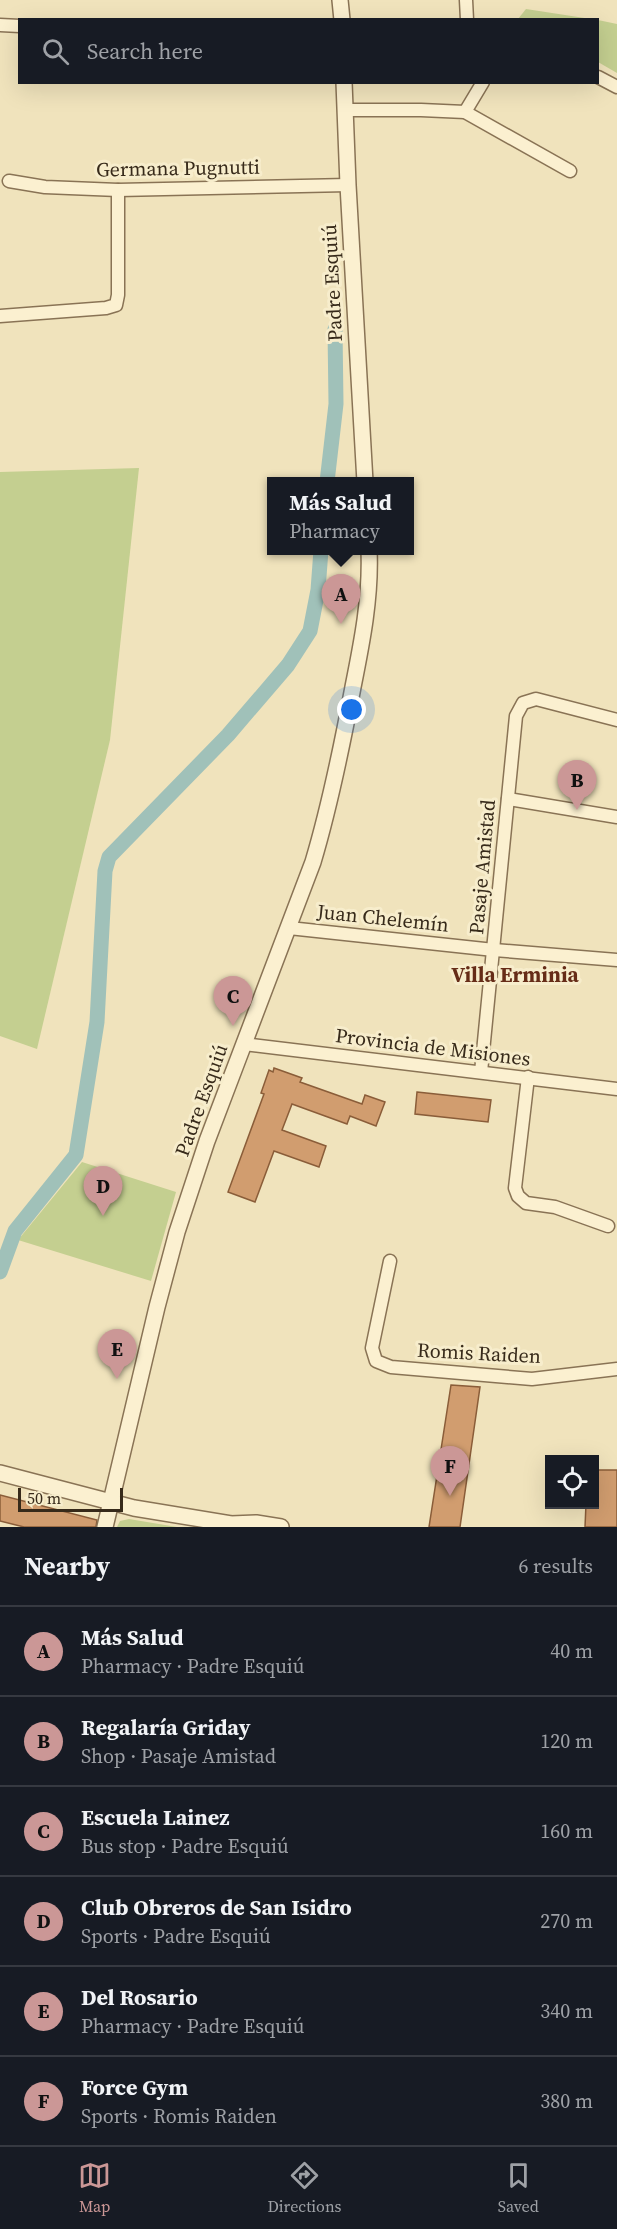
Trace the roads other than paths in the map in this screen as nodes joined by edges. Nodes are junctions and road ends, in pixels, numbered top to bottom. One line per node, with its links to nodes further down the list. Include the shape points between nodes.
1 (340, 0): 3 (street)
2 (466, 0): 4 (street)
3 (342, 18)
4 (467, 18)
5 (0, 25): 6 (street)
6 (18, 26)
7 (599, 78): 10 (street)
8 (344, 84): 11 (street, Padre Esquiú)
9 (482, 84): 12 (street)
10 (617, 87)
11 (345, 110): 12 (street); 15 (street, Padre Esquiú)
12 (465, 112): 13 (street)
13 (570, 171)
14 (9, 181): 16 (street, Germana Pugnutti, via 45,187)
15 (348, 185): 16 (street, Germana Pugnutti); 18 (street, Padre Esquiú)
16 (118, 190): 17 (street, via 116,305)
17 (0, 316)
18 (365, 477)
19 (369, 555): 23 (street, Padre Esquiú, via 371,581 364,634 340,758 313,862)
20 (617, 720): 21 (street, Pasaje Amistad, via 536,699 523,703 516,716)
21 (508, 800): 22 (street); 24 (street, Pasaje Amistad)
22 (617, 817)
23 (289, 928): 24 (street, Juan Chelemín); 26 (street, Padre Esquiú)
24 (494, 950): 25 (street, Juan Chelemín); 27 (street, Pasaje Amistad)
25 (617, 960)
26 (244, 1044): 27 (street, Provincia de Misiones); 34 (street, Padre Esquiú, via 177,1232)
27 (481, 1072): 28 (street, Provincia de Misiones)
28 (528, 1077): 29 (street, Provincia de Misiones); 30 (street, via 515,1188 518,1196 526,1203 555,1207)
29 (617, 1089)
30 (608, 1226)
31 (390, 1261): 32 (street, Romis Raiden, via 372,1348 376,1361 391,1367 532,1379)
32 (617, 1369)
33 (0, 1473): 34 (street)
34 (111, 1501): 35 (street); 36 (street, Padre Esquiú)
35 (230, 1526): 37 (street, via 256,1523)
36 (105, 1527)
37 (281, 1527)

